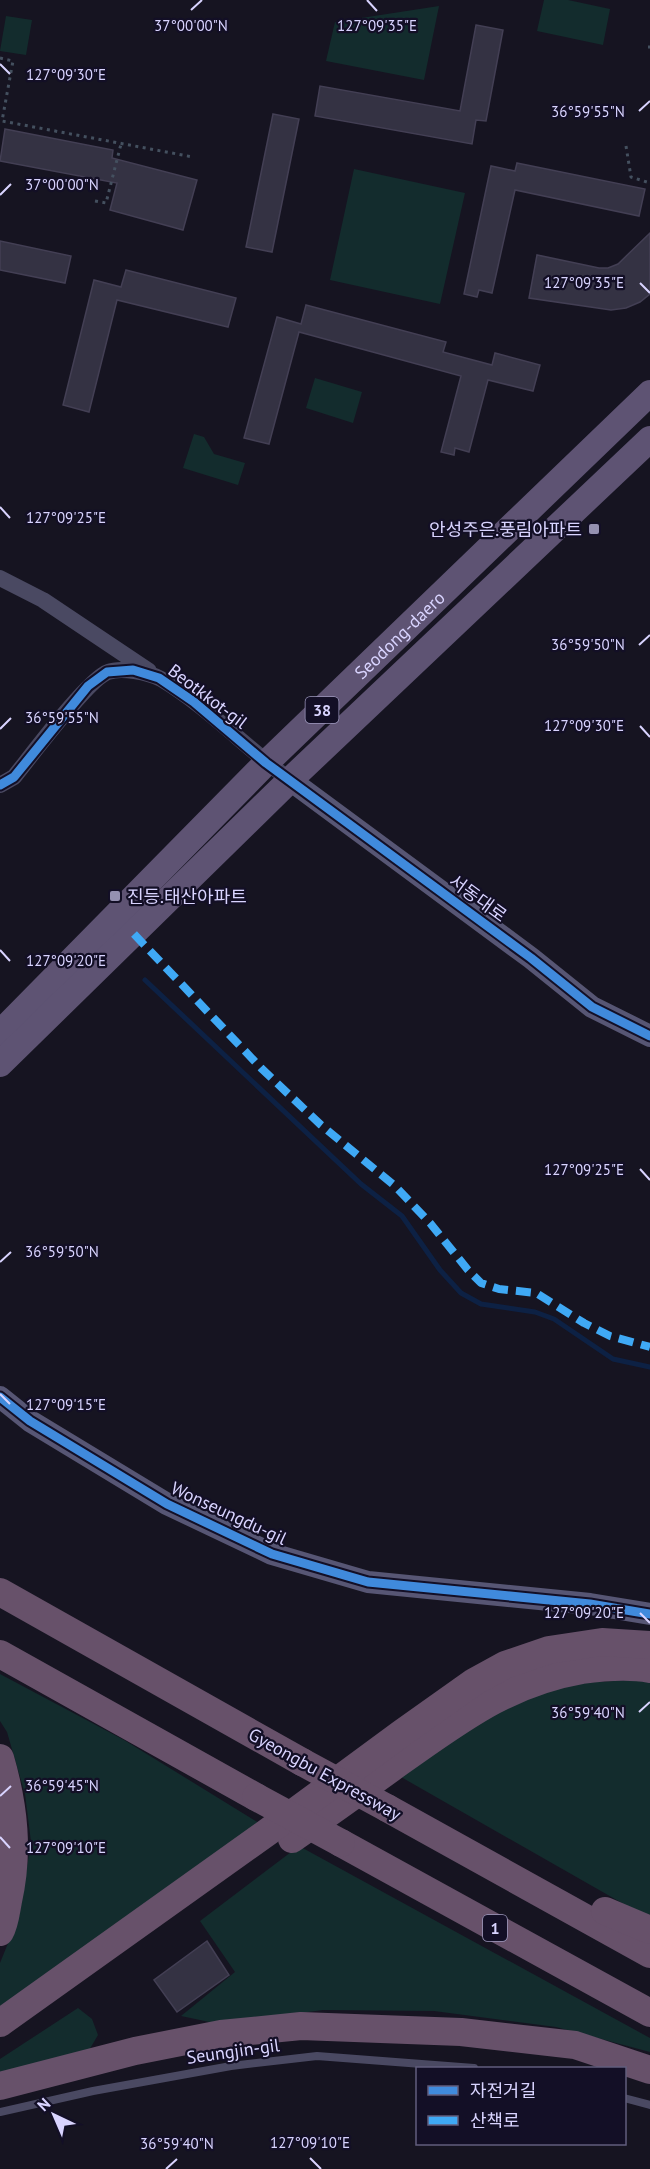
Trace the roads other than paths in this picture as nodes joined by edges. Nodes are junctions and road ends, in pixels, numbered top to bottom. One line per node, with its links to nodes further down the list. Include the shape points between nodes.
1 (650, 393): 5 (main road, Seodong-daero / 38)
2 (650, 439): 6 (main road, Seodong-daero / 38)
3 (0, 578): 4 (street, via 43,600)
4 (159, 678): 5 (street, Beotkkot-gil); 7 (street, Beotkkot-gil, via 133,670 107,672 88,687 14,777)
5 (266, 763): 6 (street, Beotkkot-gil); 8 (main road, Seodong-daero / 38)
6 (290, 780): 9 (street, 서동대로, via 592,1007); 10 (main road, Seodong-daero / 38)
7 (0, 785)
8 (0, 1033)
9 (650, 1036)
10 (0, 1064)
11 (0, 1397): 13 (street, Wonseungdu-gil, via 30,1421 166,1504 272,1554 368,1582 590,1604)
12 (0, 1592): 18 (highway, Gyeongbu Expressway, bridge)
13 (650, 1614)
14 (650, 1645): 23 (highway, via 602,1642 549,1650 505,1665 474,1682)
15 (0, 1654): 22 (highway, 1, bridge)
16 (650, 1669): 24 (highway, via 617,1667 566,1673 493,1700)
17 (0, 1758): 20 (highway, via 15,1835 14,1875)
18 (481, 1859): 19 (highway); 21 (highway, Gyeongbu Expressway)
19 (650, 1930)
20 (0, 1932)
21 (650, 1954)
22 (650, 2013)
23 (0, 2023)
24 (0, 2043)
25 (461, 2067): 30 (lane, Seungjin-gil, via 317,2056 231,2066)
26 (650, 2070): 27 (highway, via 575,2045 461,2032 301,2026 221,2034 135,2050)
27 (0, 2086)
28 (626, 2099): 29 (lane)
29 (650, 2105)
30 (0, 2112)

